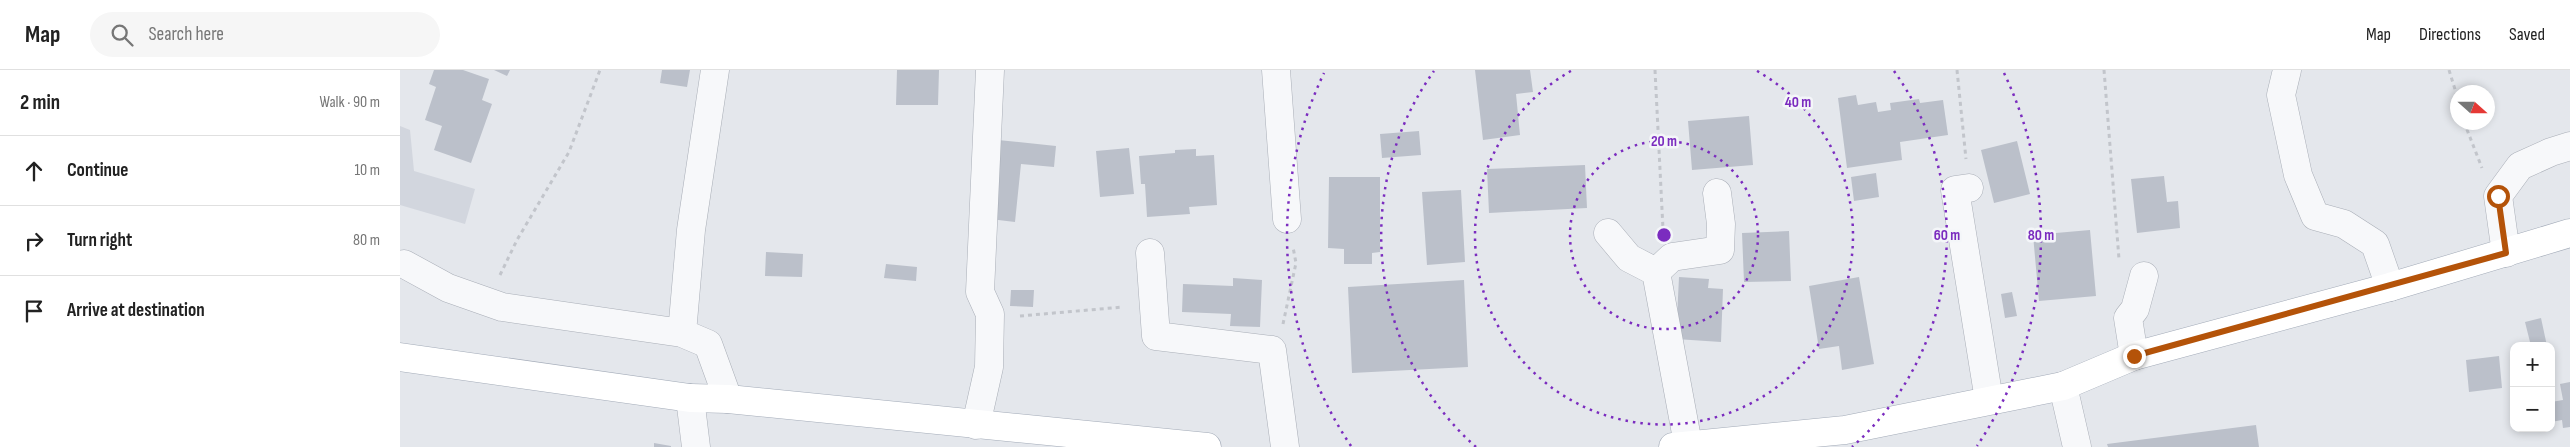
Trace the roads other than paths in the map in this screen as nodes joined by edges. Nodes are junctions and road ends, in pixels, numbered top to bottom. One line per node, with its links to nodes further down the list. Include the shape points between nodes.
1 (715, 70): 17 (street, via 691,230)
2 (990, 70): 24 (street, via 980,292 990,314 988,367)
3 (1276, 70): 8 (street)
4 (2286, 70): 16 (street, via 2281,96 2298,175 2315,216 2344,224 2375,244)
5 (2570, 146): 12 (street, via 2520,166 2498,196)
6 (1962, 189): 23 (street)
7 (1717, 194): 14 (street, via 1720,250)
8 (1287, 219)
9 (2570, 233): 12 (main road)
10 (1608, 234): 14 (street, via 1629,258)
11 (1150, 253): 28 (street, via 1156,336 1272,350)
12 (2506, 253): 16 (main road)
13 (401, 258): 17 (street, via 448,288 502,307)
14 (1664, 264): 25 (street)
15 (2132, 272): 18 (street, via 2136,309 2128,318)
16 (2390, 287): 18 (main road)
17 (682, 333): 22 (street, via 708,344)
18 (2134, 356): 20 (main road)
19 (400, 357): 21 (main road)
20 (2063, 386): 23 (main road); 29 (street)
21 (690, 398): 22 (main road); 26 (street)
22 (728, 398): 24 (main road)
23 (1989, 400): 25 (main road, via 1845,430)
24 (976, 425): 27 (main road)
25 (1681, 446)
26 (696, 447)
27 (1207, 447)
28 (1285, 447)
29 (2077, 447)

